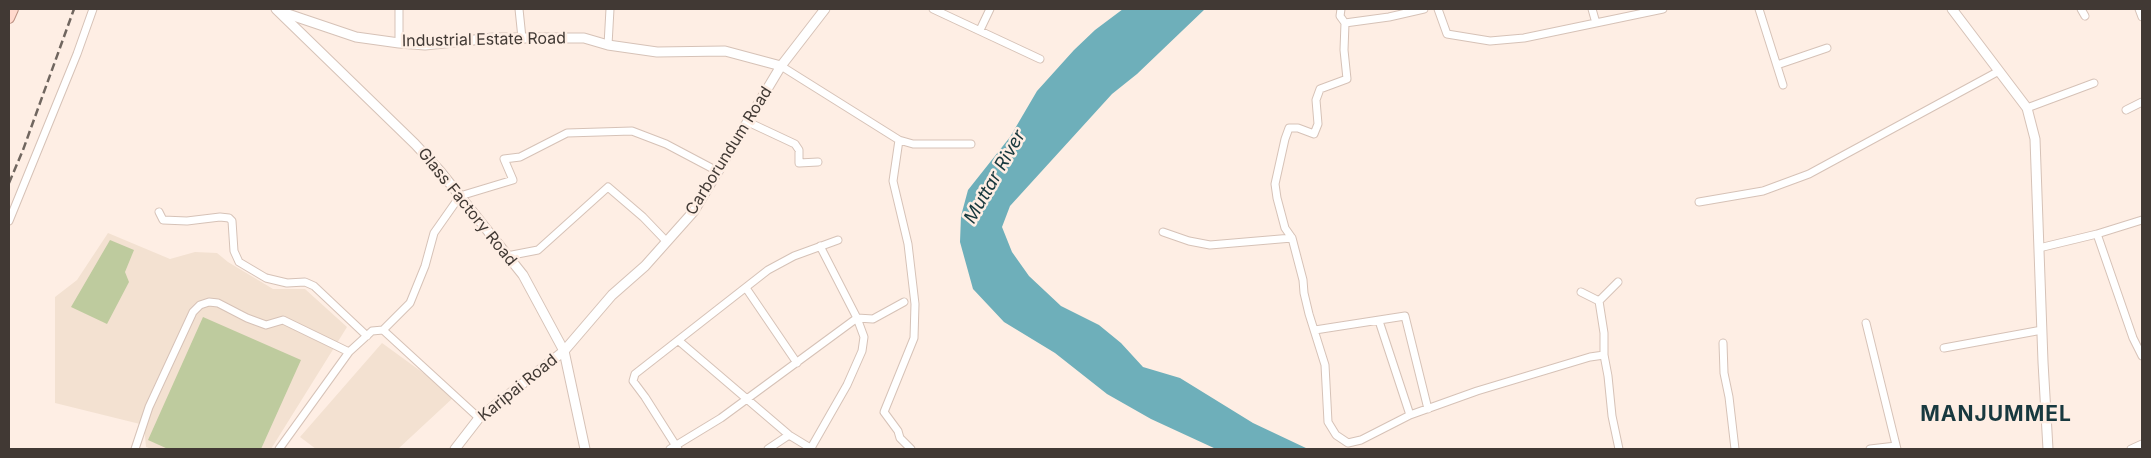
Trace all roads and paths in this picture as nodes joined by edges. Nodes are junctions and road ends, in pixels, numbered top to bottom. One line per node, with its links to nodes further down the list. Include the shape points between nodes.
1 (13, 9): 21 (main road)
2 (93, 9): 47 (street)
3 (399, 9): 26 (street)
4 (519, 9): 25 (street)
5 (610, 9): 27 (street)
6 (825, 9): 31 (street, Carborundum Road)
7 (933, 9): 24 (street)
8 (990, 9): 24 (street)
9 (1341, 9): 22 (street, via 1340,16)
10 (1424, 9): 22 (street)
11 (1438, 9): 23 (street, via 1446,34 1490,41 1524,38)
12 (1592, 9): 23 (street)
13 (1663, 9): 23 (street)
14 (1759, 9): 30 (street)
15 (1952, 9): 32 (street)
16 (2081, 9): 19 (street)
17 (2139, 9): 20 (street)
18 (278, 10): 26 (street, Industrial Estate Road, via 356,37); 43 (street, Glass Factory Road, via 415,144)
19 (2085, 16)
20 (2142, 17)
21 (9, 18)
22 (1345, 23): 50 (street, via 1347,79 1320,89 1316,100 1318,124 1314,134 1289,128 1282,152 1275,184 1276,198 1285,228)
23 (1596, 23)
24 (980, 30): 29 (street)
25 (522, 38): 26 (street, Industrial Estate Road, via 425,45); 27 (street, Industrial Estate Road, via 584,38)
26 (398, 43)
27 (608, 45): 31 (street, Industrial Estate Road, via 657,52 726,51)
28 (1827, 48): 30 (street)
29 (1040, 59)
30 (1776, 65): 34 (street)
31 (780, 66): 38 (street, Carborundum Road); 39 (street)
32 (1999, 71): 36 (street); 44 (street, via 1809,174 1763,191)
33 (2094, 83): 36 (street)
34 (1783, 85)
35 (2142, 102): 37 (street)
36 (2027, 108): 54 (street, via 2035,139)
37 (2126, 110)
38 (748, 122): 41 (street, via 795,144 799,150 799,163); 42 (street, Carborundum Road)
39 (899, 140): 40 (street, via 913,144); 90 (street, via 893,181 908,244 915,304 914,338 884,412)
40 (971, 144)
41 (818, 162)
42 (719, 172): 43 (street, via 666,144 632,131 567,133 520,157 504,159 513,180); 52 (street, Carborundum Road, via 694,211)
43 (460, 196): 55 (street, Glass Factory Road); 64 (street, via 434,233 410,303)
44 (1699, 202)
45 (158, 212): 67 (street, via 163,220 229,218 239,262 266,278 314,286)
46 (2142, 220): 49 (street)
47 (9, 221)
48 (1162, 232): 50 (street, via 1210,245)
49 (2097, 234): 54 (street); 74 (street)
50 (1292, 238): 65 (street)
51 (838, 240): 53 (street)
52 (667, 242): 55 (street, via 608,187 538,250); 71 (street, Carborundum Road, via 612,295)
53 (820, 246): 57 (street, via 768,270); 61 (street)
54 (2039, 248): 66 (street)
55 (507, 256): 71 (street, Glass Factory Road, via 522,275)
56 (1618, 282): 59 (street)
57 (746, 288): 68 (street); 75 (street)
58 (1581, 292): 59 (street)
59 (1599, 301): 73 (street)
60 (904, 302): 61 (street, via 873,319)
61 (857, 318): 75 (street); 89 (street, via 864,337 862,351)
62 (1379, 321): 65 (street); 77 (street, via 1405,316); 78 (street)
63 (1866, 323): 84 (street)
64 (384, 330): 67 (street, via 372,331); 79 (street)
65 (1315, 330): 78 (street, via 1325,365 1328,422 1336,435 1348,443 1361,440)
66 (2042, 330): 70 (street); 94 (street)
67 (366, 336): 72 (street)
68 (679, 341): 76 (street); 83 (street, via 635,374 632,381 645,397)
69 (1723, 343): 92 (street)
70 (1944, 348)
71 (564, 351): 79 (street, Karipai Road); 87 (street, Glass Factory Road)
72 (349, 352): 82 (street, via 283,320 266,325 218,303 200,305 193,312 149,407); 85 (street)
73 (1604, 355): 77 (street, via 1590,356); 91 (street)
74 (2142, 356)
75 (797, 363): 76 (street)
76 (748, 398): 80 (street); 83 (street)
77 (1428, 409): 78 (street)
78 (1410, 414)
79 (479, 418): 86 (street, Karipai Road)
80 (789, 435): 88 (street); 89 (street)
81 (2142, 444): 95 (street)
82 (138, 448)
83 (674, 448)
84 (1897, 448): 93 (street)
85 (279, 449)
86 (455, 449)
87 (585, 449)
88 (768, 449)
89 (811, 449)
90 (911, 449)
91 (1619, 449)
92 (1735, 449)
93 (1870, 449)
94 (2048, 449)
95 (2131, 449)

